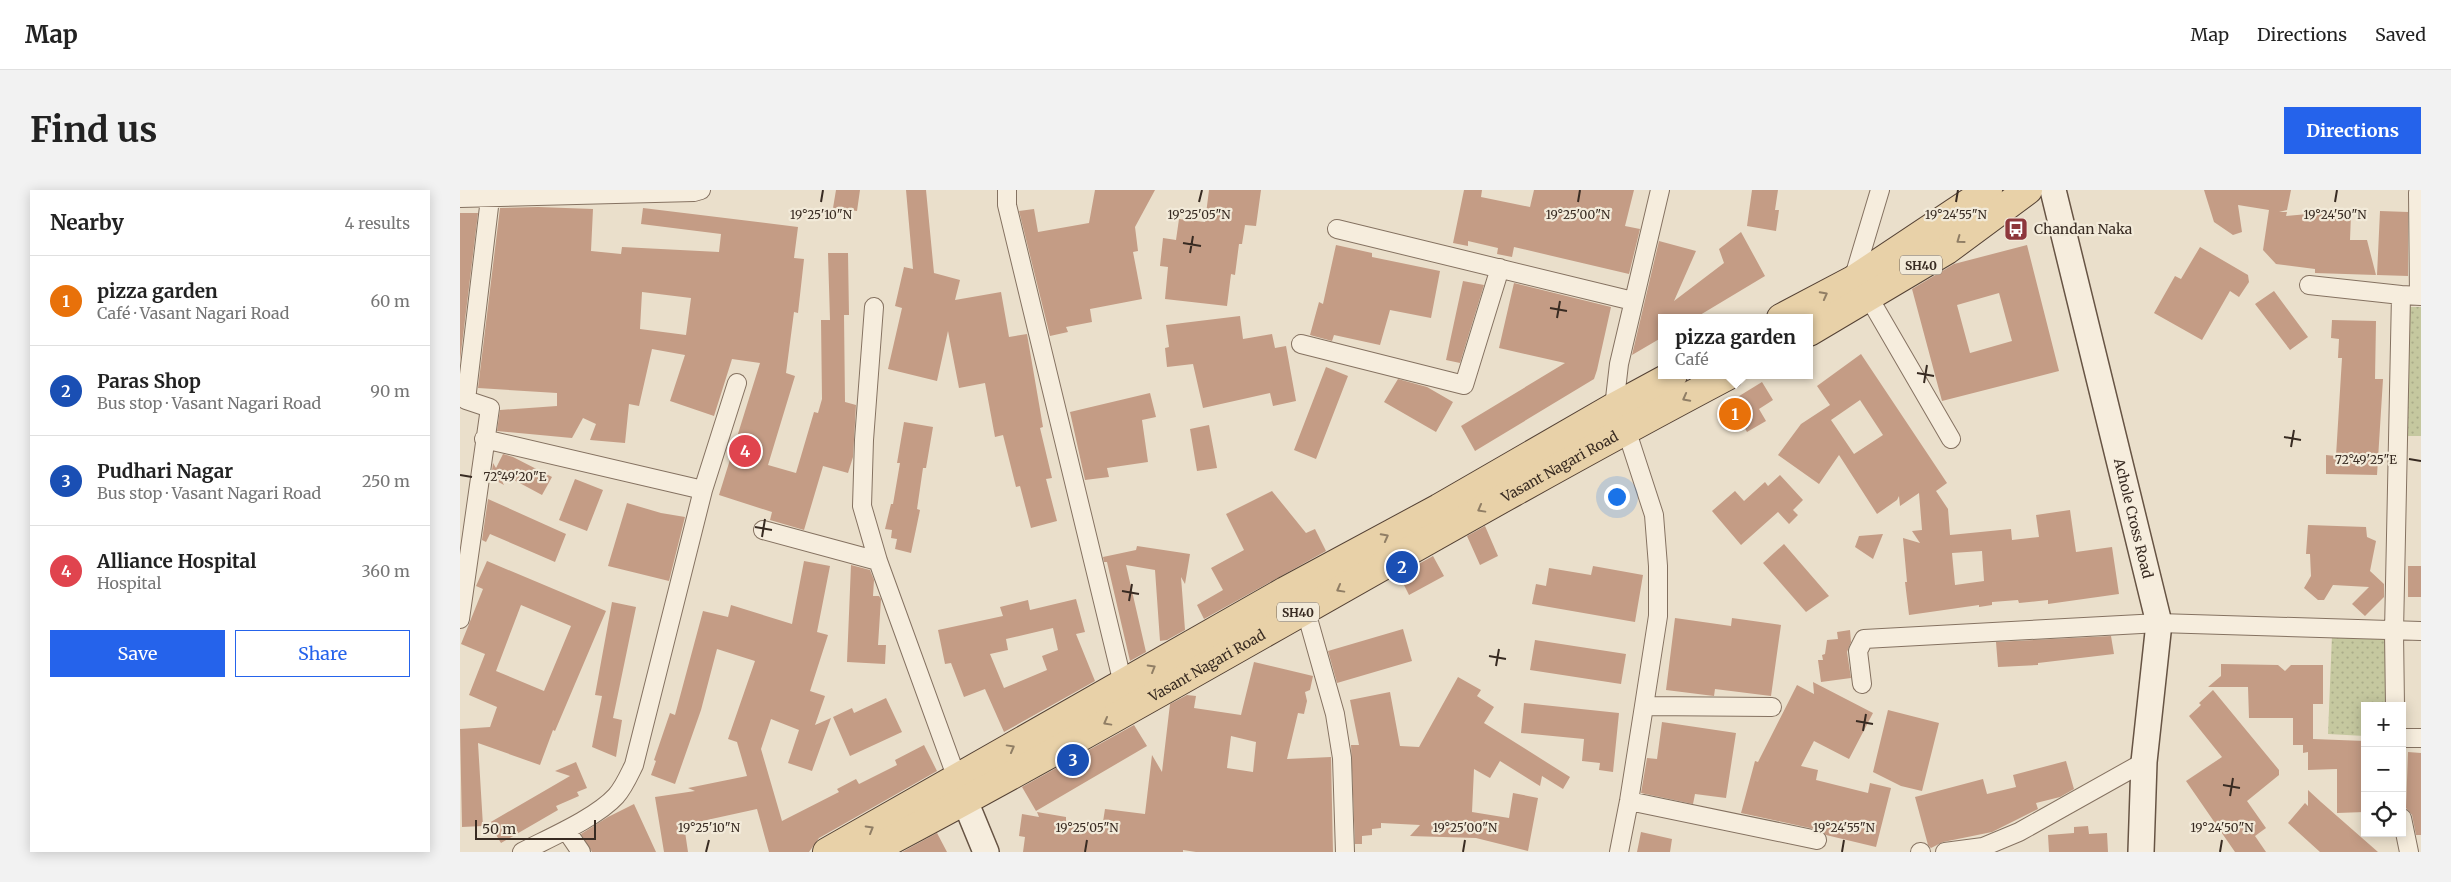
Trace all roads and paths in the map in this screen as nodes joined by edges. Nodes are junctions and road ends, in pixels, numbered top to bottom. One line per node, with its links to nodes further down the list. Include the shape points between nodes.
1 (701, 190): 9 (street)
2 (1007, 190): 37 (street, via 1007,205)
3 (1660, 190): 17 (street)
4 (1880, 190): 14 (street)
5 (1988, 190): 14 (main road, SH40)
6 (2028, 190): 14 (main road, SH40, one-way to 14, via 1947,250)
7 (2053, 190): 33 (street, Achole Cross Road)
8 (2418, 193): 16 (street)
9 (491, 194): 10 (street); 26 (street, via 466,400 490,408)
10 (460, 198)
11 (1337, 229): 12 (street)
12 (1500, 268): 17 (street); 21 (street, via 1464,385)
13 (2309, 284): 15 (street)
14 (1860, 288): 19 (main road, SH40, one-way to 14); 20 (main road, SH40); 27 (street)
15 (2401, 295): 16 (street); 35 (street)
16 (2420, 296)
17 (1633, 301): 25 (street, via 1619,364)
18 (874, 307): 30 (street, via 862,506)
19 (1792, 314)
20 (1813, 329)
21 (1301, 344)
22 (1668, 379): 25 (main road, Vasant Nagari Road / SH40)
23 (1719, 379): 25 (main road, Vasant Nagari Road / SH40, one-way to 25)
24 (737, 383): 28 (street)
25 (1620, 418): 31 (main road, Vasant Nagari Road / SH40); 39 (street, via 1654,515 1658,616)
26 (484, 439): 28 (street); 32 (street)
27 (1951, 439)
28 (703, 490): 46 (street, via 634,765 616,796)
29 (763, 530): 30 (street)
30 (878, 561): 44 (street)
31 (1295, 600): 37 (main road, Vasant Nagari Road / SH40); 54 (street, via 1335,714 1342,758)
32 (460, 620)
33 (2159, 623): 35 (street); 36 (street, via 1864,639 1858,651); 43 (street, Achole Cross Road)
34 (2421, 631): 35 (street)
35 (2394, 632): 38 (street)
36 (1862, 684)
37 (1131, 694): 44 (main road, Vasant Nagari Road / SH40)
38 (2395, 702)
39 (1644, 706): 40 (street); 45 (street)
40 (1772, 707)
41 (2406, 738): 42 (street)
42 (2421, 738)
43 (2144, 762): 56 (street, via 2019,832 1983,847); 57 (street, Achole Cross Road)
44 (961, 790): 51 (main road, Vasant Nagari Road / SH40, one-way to 44); 52 (main road, Vasant Nagari Road / SH40); 53 (street)
45 (1629, 801): 48 (street); 55 (street)
46 (566, 830): 49 (street); 50 (street)
47 (2406, 837): 58 (street)
48 (1817, 840)
49 (522, 852)
50 (581, 852)
51 (827, 852)
52 (869, 852)
53 (986, 852)
54 (1345, 852)
55 (1619, 852)
56 (1944, 852)
57 (2140, 852)
58 (2409, 852)

